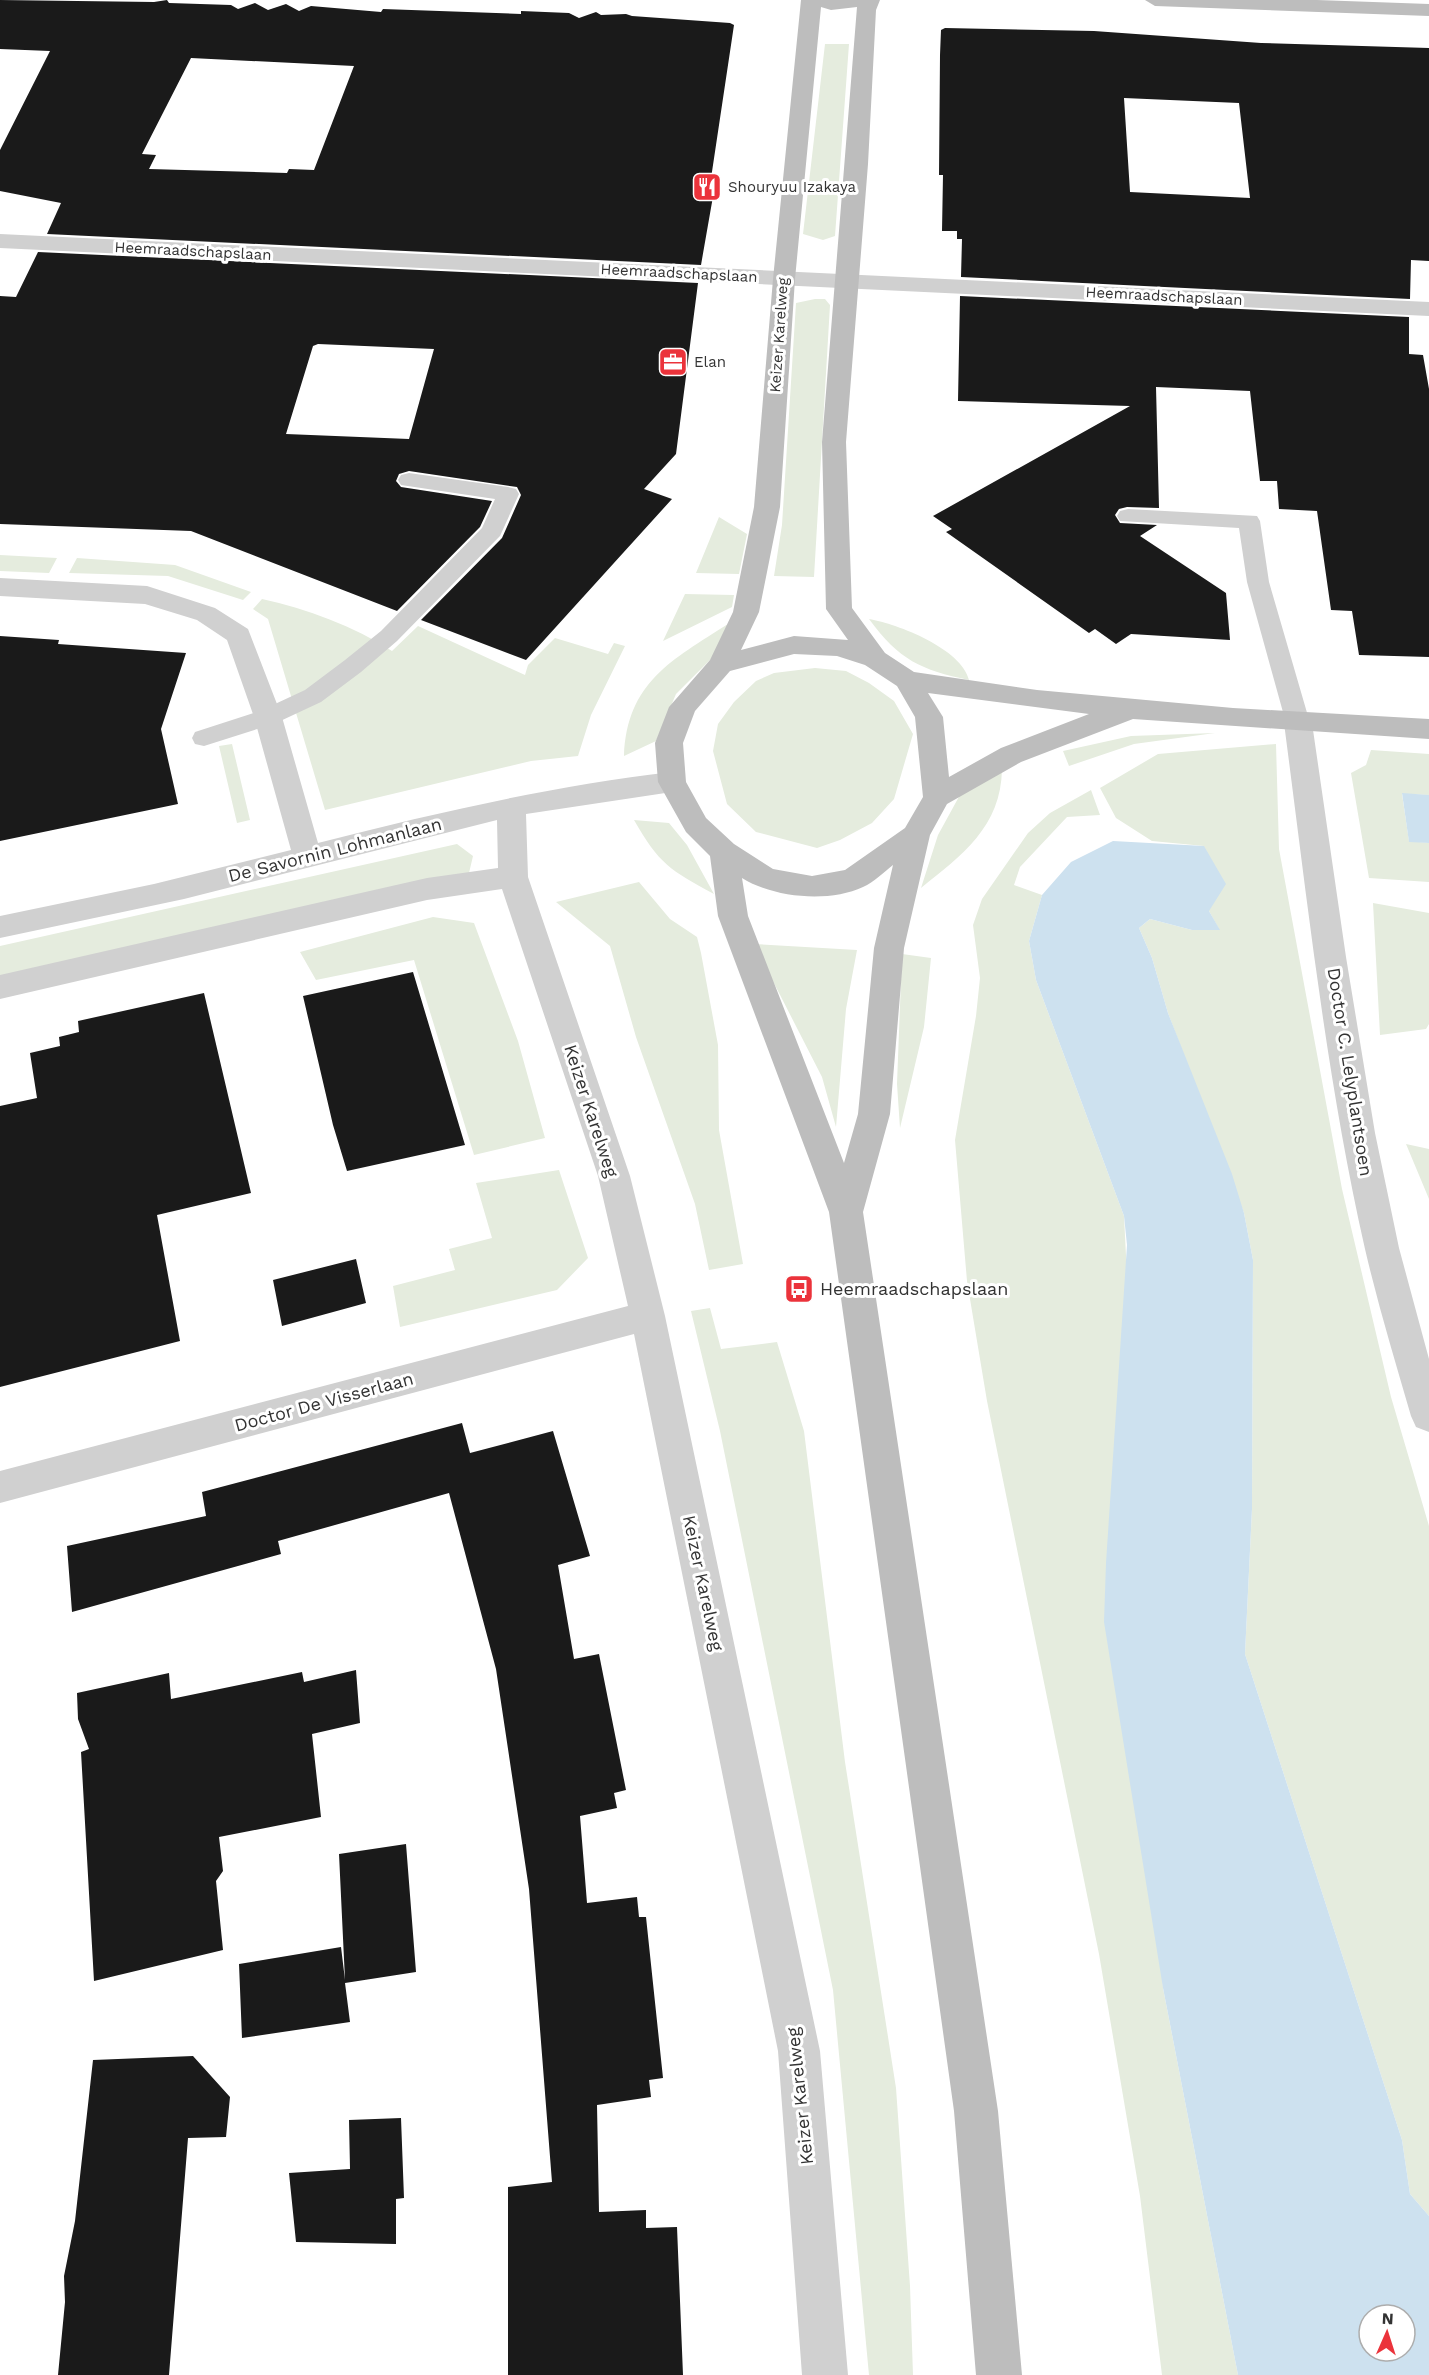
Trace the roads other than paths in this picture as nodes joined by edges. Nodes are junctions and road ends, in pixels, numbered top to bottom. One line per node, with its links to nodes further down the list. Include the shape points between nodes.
1 (811, 0): 7 (main road, Keizer Karelweg)
2 (818, 0): 3 (main road, via 831,4)
3 (870, 0): 8 (main road, via 866,10)
4 (1155, 0): 5 (main road)
5 (1429, 10)
6 (0, 241): 7 (street, Heemraadschapslaan)
7 (784, 279): 8 (street, Heemraadschapslaan); 14 (main road, Keizer Karelweg, via 766,507 746,612)
8 (846, 281): 9 (street, Heemraadschapslaan); 13 (main road, via 834,442 838,600 839,609)
9 (1429, 309)
10 (409, 480): 17 (lane, via 508,494 492,531 389,636 313,696)
11 (1128, 516): 18 (lane, via 1249,520 1258,582)
12 (0, 587): 17 (street, via 147,595 206,614 239,635)
13 (875, 659): 14 (main road, via 839,647 794,645); 15 (main road)
14 (722, 664): 21 (main road, Keizer Karelweg, via 683,707 669,743)
15 (907, 680): 16 (main road, via 1032,700); 22 (main road, via 929,717)
16 (1132, 708): 18 (main road); 22 (main road, via 1011,755)
17 (268, 717): 20 (lane); 26 (street)
18 (1298, 723): 19 (main road); 32 (street, Doctor C. Lelyplantsoen, via 1370,1192 1406,1343)
19 (1429, 729)
20 (204, 738)
21 (672, 782): 23 (street, De Savornin Lohmanlaan, via 610,787); 25 (main road, via 696,825)
22 (937, 797): 24 (main road)
23 (511, 807): 26 (street, De Savornin Lohmanlaan); 27 (street, Keizer Karelweg)
24 (915, 835): 25 (main road, via 853,879 812,887 765,878); 30 (main road, via 889,948 874,1114)
25 (724, 852): 30 (main road, via 733,916)
26 (307, 856): 28 (street, De Savornin Lohmanlaan, via 189,887)
27 (513, 878): 29 (street, via 428,889); 31 (street, Keizer Karelweg, via 614,1176)
28 (0, 927)
29 (0, 987)
30 (846, 1212): 35 (main road, via 976,2111)
31 (648, 1316): 33 (street, Doctor De Visserlaan); 34 (street, Keizer Karelweg, via 799,2051)
32 (1429, 1416)
33 (0, 1487)
34 (825, 2375)
35 (999, 2375)

